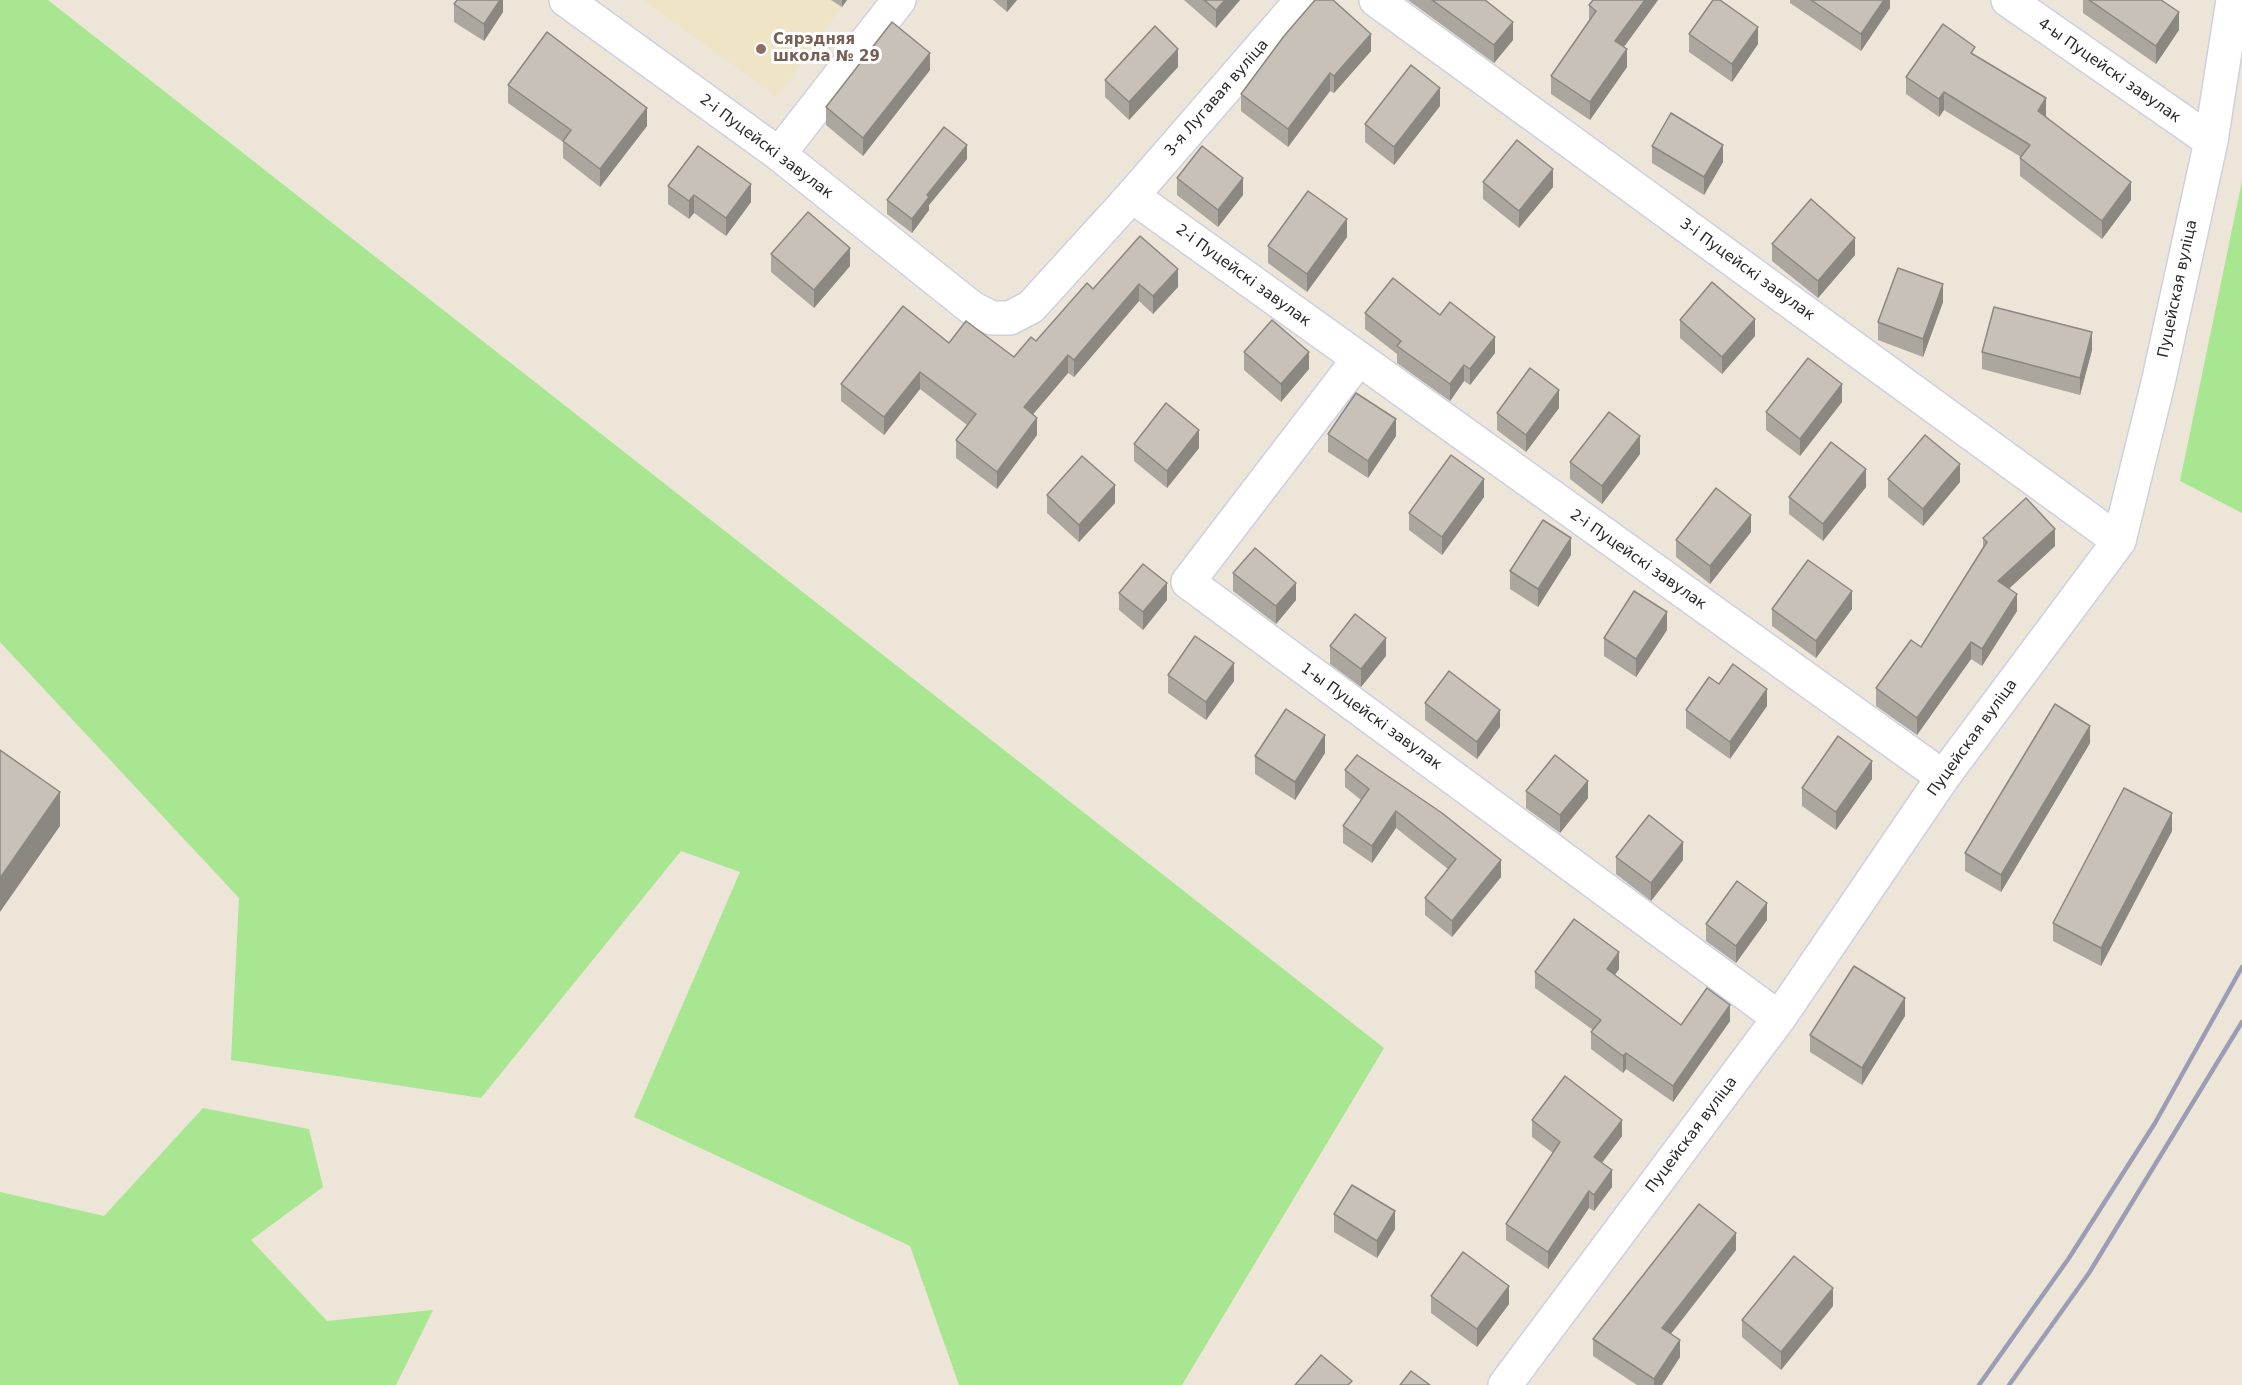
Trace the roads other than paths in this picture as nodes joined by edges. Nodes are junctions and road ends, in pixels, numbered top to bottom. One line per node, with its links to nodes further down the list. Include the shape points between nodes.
1 (566, 0): 8 (street, 2-і Пуцейскі завулак)
2 (899, 0): 8 (street)
3 (1302, 0): 9 (street, 3-я Лугавая вуліца)
4 (1376, 0): 11 (street, 3-і Пуцейскі завулак)
5 (2008, 0): 7 (street, 4-ы Пуцейскі завулак)
6 (2233, 0): 7 (street, Пуцейская вуліца)
7 (2211, 141): 11 (street, Пуцейская вуліца)
8 (779, 154): 9 (street, 2-і Пуцейскі завулак, via 972,308 992,318 1010,318 1031,307)
9 (1132, 196): 10 (street, 2-і Пуцейскі завулак)
10 (1358, 360): 12 (street, 2-і Пуцейскі завулак); 13 (street, 1-ы Пуцейскі завулак, via 1188,582)
11 (2119, 541): 12 (street, Пуцейская вуліца)
12 (1943, 777): 13 (street, Пуцейская вуліца)
13 (1779, 1018): 14 (street, Пуцейская вуліца)
14 (1505, 1385)

